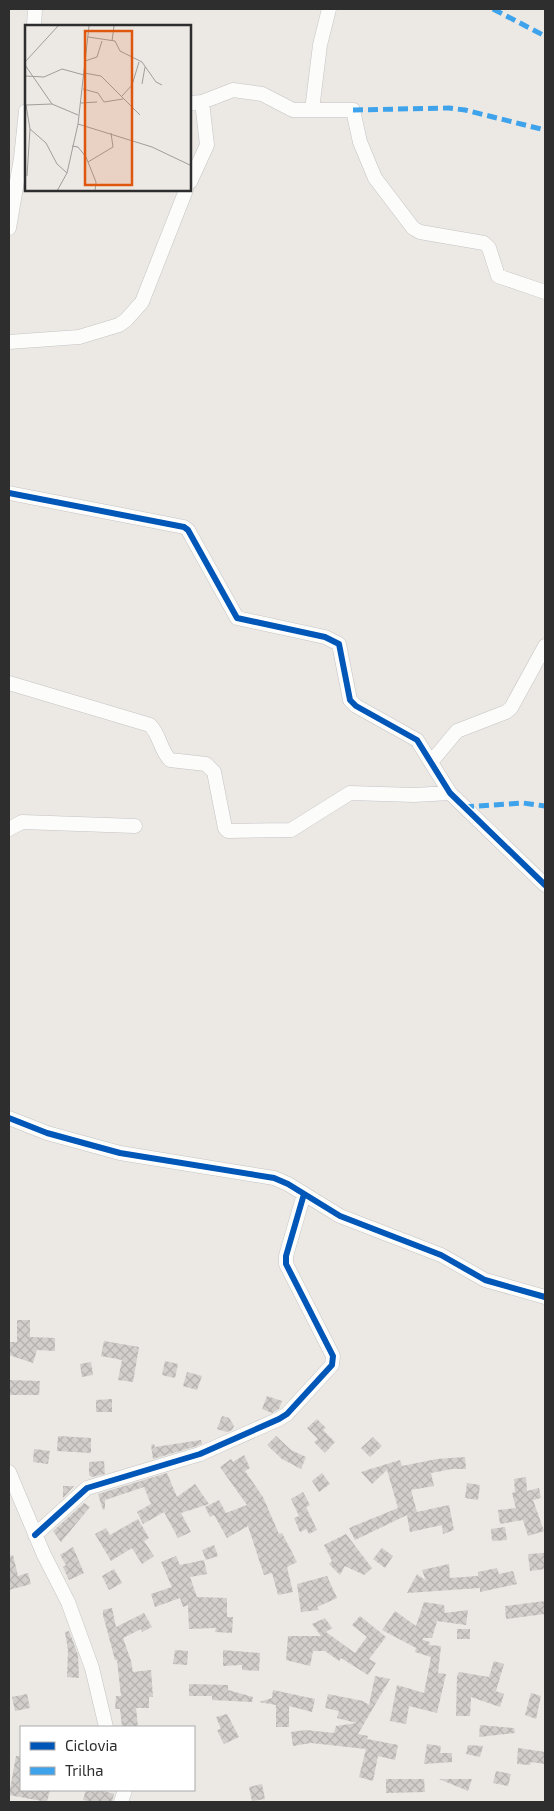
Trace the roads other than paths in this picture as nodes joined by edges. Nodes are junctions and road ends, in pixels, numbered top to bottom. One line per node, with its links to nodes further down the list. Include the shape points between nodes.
1 (35, 9): 3 (street)
2 (329, 9): 5 (street, via 320,45)
3 (34, 25)
4 (196, 103): 5 (street, via 233,90 262,94 293,110); 7 (street, via 207,145)
5 (312, 110): 10 (street, via 353,110 360,142 374,178 413,228 484,243 489,248 498,276)
6 (25, 120): 9 (street)
7 (191, 180)
8 (186, 191): 11 (street, via 142,302 126,320 79,336)
9 (9, 228)
10 (545, 292)
11 (9, 342)
12 (9, 493): 15 (street, via 184,527 237,618 325,637 339,644 350,700 417,740)
13 (545, 646): 15 (street, via 511,708 456,731)
14 (9, 683): 16 (street, via 150,725 170,760 211,767 228,831 291,830 350,793)
15 (431, 762): 16 (street)
16 (450, 794): 19 (street)
17 (135, 826): 18 (street, via 22,822)
18 (9, 829)
19 (545, 885)
20 (9, 1118): 21 (street, via 47,1133 120,1153 274,1178)
21 (304, 1194): 22 (street, via 357,1224 441,1255 485,1280); 24 (street, via 286,1264 333,1356 332,1365 279,1419 200,1454 87,1488)
22 (545, 1296)
23 (9, 1472): 24 (street)
24 (35, 1535): 25 (street, via 71,1612 92,1668)
25 (106, 1726)

